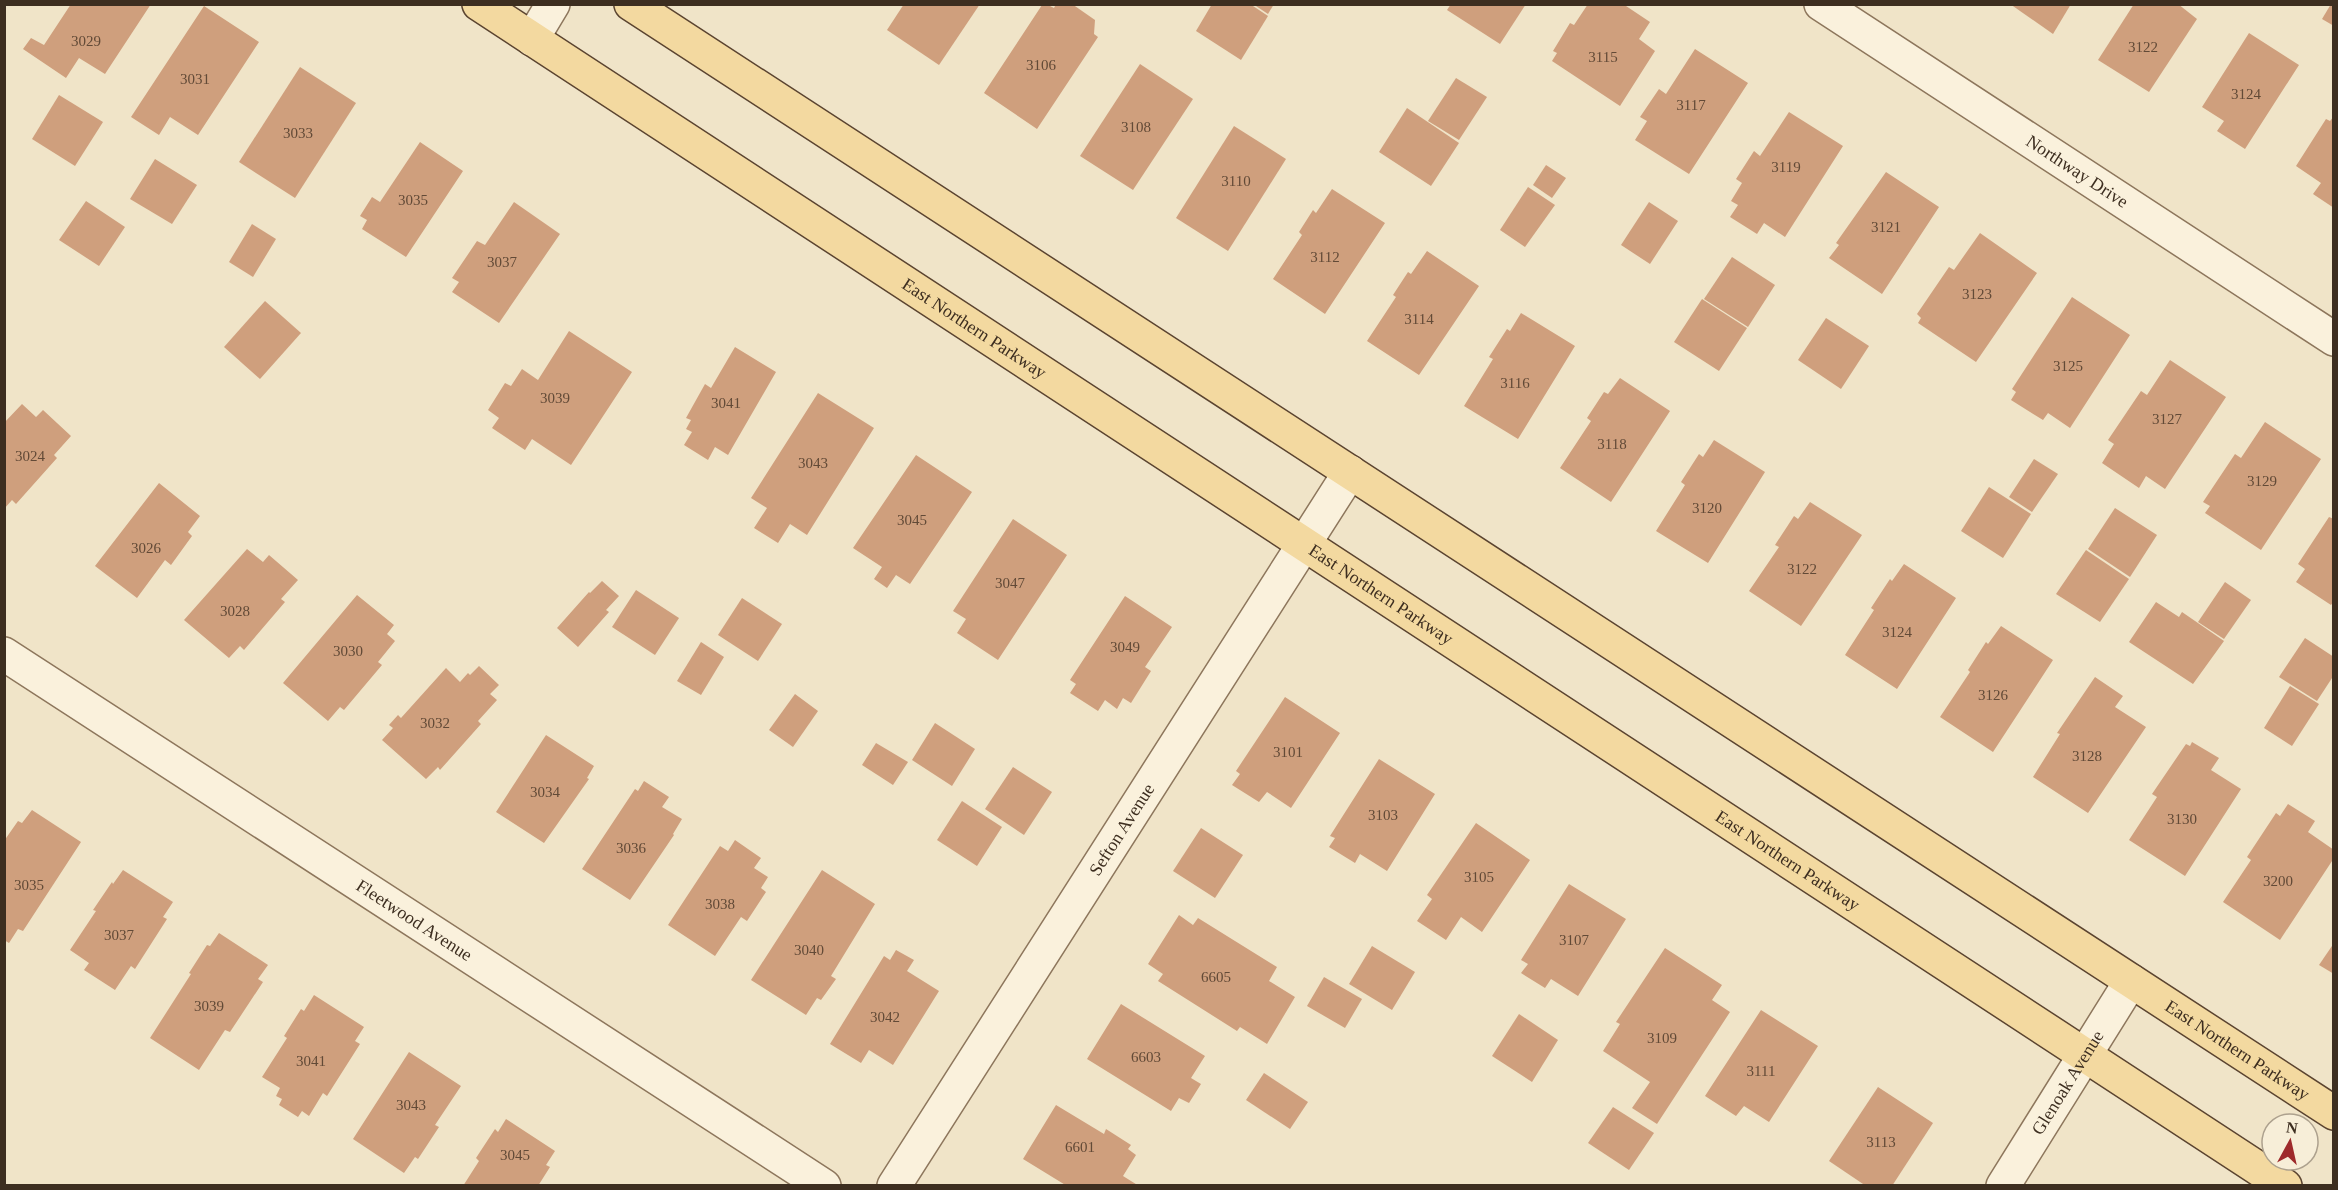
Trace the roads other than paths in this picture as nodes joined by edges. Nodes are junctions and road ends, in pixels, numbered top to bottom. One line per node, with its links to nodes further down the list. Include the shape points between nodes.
1 (479, 4): 5 (main road, East Northern Parkway)
2 (553, 4): 5 (street)
3 (632, 4): 7 (main road, East Northern Parkway)
4 (1821, 4): 6 (street, Northway Drive)
5 (532, 39): 8 (main road, East Northern Parkway)
6 (2334, 339)
7 (1350, 472): 8 (street, Sefton Avenue); 10 (main road, East Northern Parkway)
8 (1305, 544): 11 (main road, East Northern Parkway); 14 (street, Sefton Avenue)
9 (4, 654): 13 (street, Fleetwood Avenue)
10 (2131, 981): 11 (street, Glenoak Avenue); 12 (main road, East Northern Parkway)
11 (2085, 1054): 15 (street, Glenoak Avenue); 16 (main road, East Northern Parkway)
12 (2334, 1113)
13 (824, 1185)
14 (894, 1185)
15 (2003, 1185)
16 (2285, 1185)

